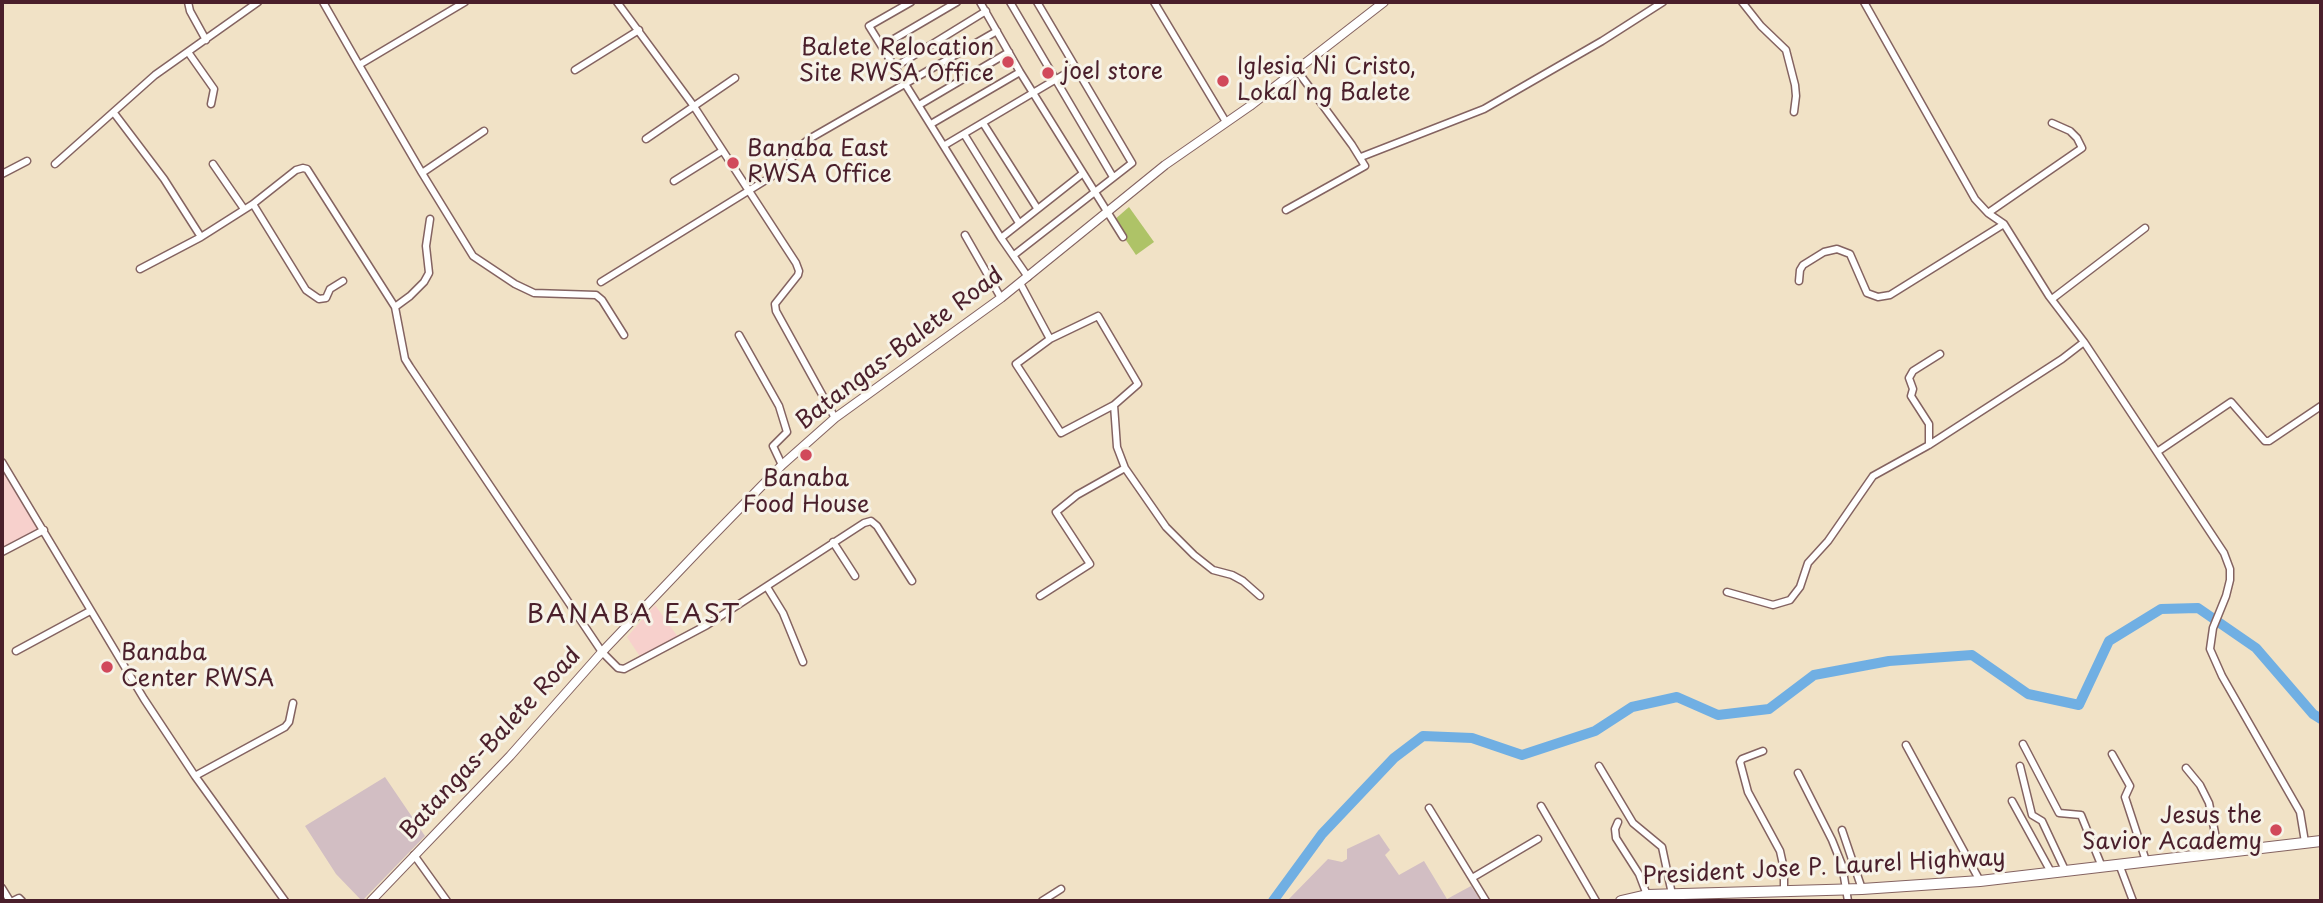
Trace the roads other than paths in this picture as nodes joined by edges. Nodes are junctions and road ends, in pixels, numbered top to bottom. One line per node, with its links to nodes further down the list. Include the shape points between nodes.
1 (188, 2): 19 (street)
2 (258, 2): 19 (street)
3 (323, 2): 23 (street)
4 (465, 2): 23 (street)
5 (617, 2): 17 (street)
6 (911, 2): 20 (street, via 869,26)
7 (957, 2): 20 (street)
8 (980, 2): 16 (street)
9 (1010, 2): 30 (street)
10 (1037, 2): 25 (street)
11 (1154, 2): 38 (street)
12 (1384, 2): 26 (main road, Batangas-Balete Road)
13 (1662, 2): 47 (street, via 1484,109)
14 (1742, 2): 36 (street, via 1786,50 1795,85)
15 (1864, 2): 62 (street, via 1975,199)
16 (986, 11): 18 (street); 24 (street)
17 (639, 30): 27 (street); 34 (street)
18 (997, 31): 22 (street); 31 (street)
19 (206, 40): 21 (street)
20 (882, 46): 24 (street)
21 (188, 52): 33 (street, via 214,89); 37 (street)
22 (1009, 52): 28 (street); 35 (street)
23 (359, 65): 51 (street)
24 (895, 67): 31 (street)
25 (1075, 68): 30 (street); 54 (street, via 1132,163)
26 (1296, 69): 38 (main road, Batangas-Balete Road); 47 (street)
27 (575, 70)
28 (1020, 72): 32 (street); 41 (street)
29 (735, 78): 34 (street)
30 (1056, 80): 32 (street); 54 (street)
31 (907, 85): 35 (street); 56 (street, via 809,139 797,149 788,167)
32 (1035, 92): 39 (street); 53 (street)
33 (211, 104)
34 (693, 105): 44 (street); 46 (street)
35 (919, 105): 41 (street)
36 (1794, 112)
37 (114, 113): 49 (street); 69 (street)
38 (1226, 122): 63 (main road, Batangas-Balete Road)
39 (984, 123): 43 (street); 59 (street)
40 (2052, 123): 62 (street, via 2070,131 2082,148)
41 (931, 124): 45 (street)
42 (484, 131): 51 (street)
43 (964, 134): 45 (street); 65 (street)
44 (646, 139)
45 (945, 145): 71 (street)
46 (722, 150): 55 (street); 56 (street)
47 (1361, 157): 61 (street, via 1365,166)
48 (27, 161): 52 (street)
49 (55, 164)
50 (213, 164): 60 (street)
51 (422, 173): 82 (street, via 473,256 534,293 596,295)
52 (2, 174)
53 (1082, 174): 57 (street); 59 (street)
54 (1113, 177): 57 (street)
55 (674, 181)
56 (747, 190): 77 (street); 89 (street, via 799,271 775,304 776,312)
57 (1094, 192): 63 (street); 72 (street)
58 (253, 204): 60 (street); 75 (street, via 306,290 318,299 326,298 330,289); 81 (street, via 296,170 307,169)
59 (1037, 208): 65 (street)
60 (244, 209): 69 (street)
61 (1286, 210)
62 (1988, 213): 66 (street)
63 (1107, 214): 70 (street); 74 (main road, Batangas-Balete Road)
64 (430, 219): 81 (street, via 429,273)
65 (1019, 223): 71 (street)
66 (2004, 224): 76 (street, via 1890,295 1867,293 1850,254 1837,249 1803,265); 80 (street)
67 (2145, 228): 80 (street)
68 (965, 235): 79 (street)
69 (201, 237): 73 (street)
70 (1123, 237)
71 (1001, 238): 72 (street)
72 (1014, 255): 74 (street)
73 (141, 269)
74 (1028, 276): 78 (main road, Batangas-Balete Road)
75 (343, 281)
76 (1799, 281)
77 (601, 282)
78 (1020, 283): 79 (main road, Batangas-Balete Road); 84 (street)
79 (1000, 298): 89 (main road, Batangas-Balete Road)
80 (2052, 299): 85 (street)
81 (395, 307): 106 (street, via 405,359)
82 (624, 335)
83 (739, 335): 93 (street, via 779,406 788,432 773,446)
84 (1050, 339): 87 (street, via 1098,316 1138,384); 87 (street, via 1016,364 1061,433)
85 (2084, 342): 90 (street); 91 (street)
86 (1940, 354): 90 (street, via 1909,378 1911,396 1929,424)
87 (1114, 405): 94 (street, via 1117,447)
88 (2321, 405): 91 (street, via 2269,442 2231,402)
89 (835, 418): 93 (main road, Batangas-Balete Road)
90 (1929, 446): 101 (street, via 1872,476 1808,563 1790,600 1773,605)
91 (2157, 452): 125 (street, via 2224,553 2230,569 2210,649 2300,812)
92 (2, 462): 95 (street)
93 (782, 466): 106 (main road, Batangas-Balete Road)
94 (1125, 468): 102 (street, via 1056,512 1090,564); 103 (street, via 1166,527 1194,555 1213,570 1243,581)
95 (44, 530): 97 (street); 104 (street)
96 (833, 542): 98 (street); 99 (street, via 871,521); 100 (street)
97 (2, 552)
98 (855, 576)
99 (912, 581)
100 (767, 587): 106 (street, via 624,669); 107 (street)
101 (1727, 592)
102 (1040, 596)
103 (1260, 596)
104 (90, 611): 105 (street); 117 (street)
105 (16, 651)
106 (602, 652): 127 (main road, Batangas-Balete Road)
107 (803, 662)
108 (293, 703): 117 (street, via 285,727)
109 (2023, 744): 130 (street, via 2059,813 2081,815)
110 (1906, 745): 134 (street)
111 (1763, 751): 139 (street, via 1740,762 1748,792 1780,851)
112 (2112, 754): 128 (street, via 2130,786 2125,797)
113 (1599, 766): 140 (street, via 1633,823 1662,847)
114 (2020, 766): 131 (street, via 2032,815 2042,821)
115 (2186, 768): 126 (street, via 2209,803)
116 (1798, 773): 138 (street, via 1832,840)
117 (195, 776): 145 (street)
118 (2011, 801): 132 (street)
119 (1541, 806): 150 (street)
120 (1429, 808): 133 (street)
121 (1618, 822): 141 (street, via 1616,838)
122 (1842, 830): 137 (street)
123 (1538, 839): 133 (street)
124 (2321, 841): 125 (highway, President Jose P. Laurel Highway)
125 (2305, 842): 126 (highway, President Jose P. Laurel Highway)
126 (2219, 853): 128 (highway, President Jose P. Laurel Highway)
127 (414, 855): 146 (main road, Batangas-Balete Road); 147 (street)
128 (2146, 862): 129 (highway, President Jose P. Laurel Highway)
129 (2119, 864): 130 (highway, President Jose P. Laurel Highway); 153 (street)
130 (2102, 867): 131 (highway, President Jose P. Laurel Highway)
131 (2065, 870): 132 (highway, President Jose P. Laurel Highway)
132 (2051, 872): 134 (highway, President Jose P. Laurel Highway)
133 (1472, 878): 149 (street)
134 (1980, 881): 137 (highway, President Jose P. Laurel Highway)
135 (2, 888): 143 (street)
136 (1061, 888): 148 (street)
137 (1862, 889): 138 (highway, President Jose P. Laurel Highway)
138 (1847, 890): 139 (highway, President Jose P. Laurel Highway); 152 (street)
139 (1784, 892): 142 (highway, President Jose P. Laurel Highway)
140 (1672, 894): 141 (highway, President Jose P. Laurel Highway); 142 (highway, President Jose P. Laurel Highway)
141 (1647, 895): 151 (highway, President Jose P. Laurel Highway)
142 (1765, 897)
143 (12, 901): 144 (street)
144 (22, 901)
145 (285, 901)
146 (371, 901)
147 (447, 901)
148 (1042, 901)
149 (1486, 901)
150 (1596, 901)
151 (1621, 901)
152 (1848, 901)
153 (2133, 901)

